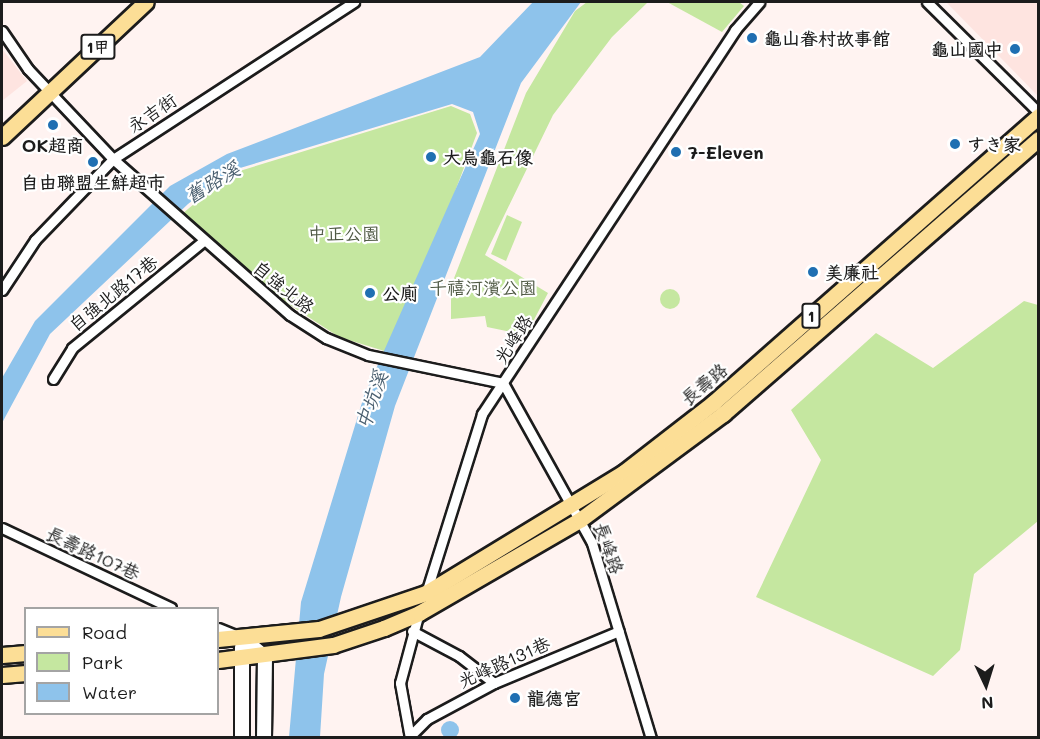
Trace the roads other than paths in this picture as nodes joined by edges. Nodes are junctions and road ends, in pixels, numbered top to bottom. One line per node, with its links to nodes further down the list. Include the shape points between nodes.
1 (146, 2): 6 (main road, 1甲)
2 (354, 2): 10 (street, 永吉街)
3 (759, 2): 14 (street, 光峰路, via 735,30)
4 (927, 2): 7 (street)
5 (2, 32): 6 (street)
6 (50, 92): 8 (main road, 1甲); 10 (street)
7 (1038, 114): 15 (main road, 長壽路 / 1)
8 (2, 137)
9 (1038, 139): 15 (main road, 長壽路 / 1)
10 (113, 159): 11 (street, 自強北路); 12 (street, 永吉街, via 35,240)
11 (203, 241): 13 (street, 自強北路17巷, via 72,348); 14 (street, 自強北路, via 316,333 368,355)
12 (2, 290)
13 (53, 378)
14 (503, 383): 16 (street, 長峰路); 19 (street, 光峰路, via 482,414)
15 (746, 384): 16 (main road, 長壽路 / 1); 17 (main road, 長壽路 / 1, via 644,474)
16 (573, 504): 17 (street, 長峰路); 19 (main road, 長壽路 / 1)
17 (581, 519): 21 (main road, 長壽路 / 1); 24 (street, 長峰路)
18 (2, 528): 20 (street, 長壽路107巷)
19 (426, 593): 21 (street, 光峰路); 25 (main road, 長壽路 / 1, via 352,620)
20 (167, 607)
21 (419, 613): 23 (street, 光峰路); 29 (main road, 長壽路 / 1, via 357,638)
22 (219, 628): 25 (street)
23 (412, 631): 34 (street, via 459,656); 35 (street, 光峰路, via 400,683)
24 (619, 631): 34 (street, 光峰路131巷); 38 (street, 長峰路)
25 (242, 637): 26 (main road, 1); 29 (main road); 30 (main road)
26 (219, 639)
27 (24, 653): 28 (main road)
28 (2, 655)
29 (265, 657): 30 (main road, 1); 37 (main road)
30 (243, 658): 31 (main road, 1); 36 (main road)
31 (219, 660)
32 (24, 673): 33 (main road)
33 (2, 675)
34 (494, 682): 35 (street, 光峰路131巷, via 427,719)
35 (410, 737)
36 (242, 738)
37 (264, 738)
38 (651, 738)

